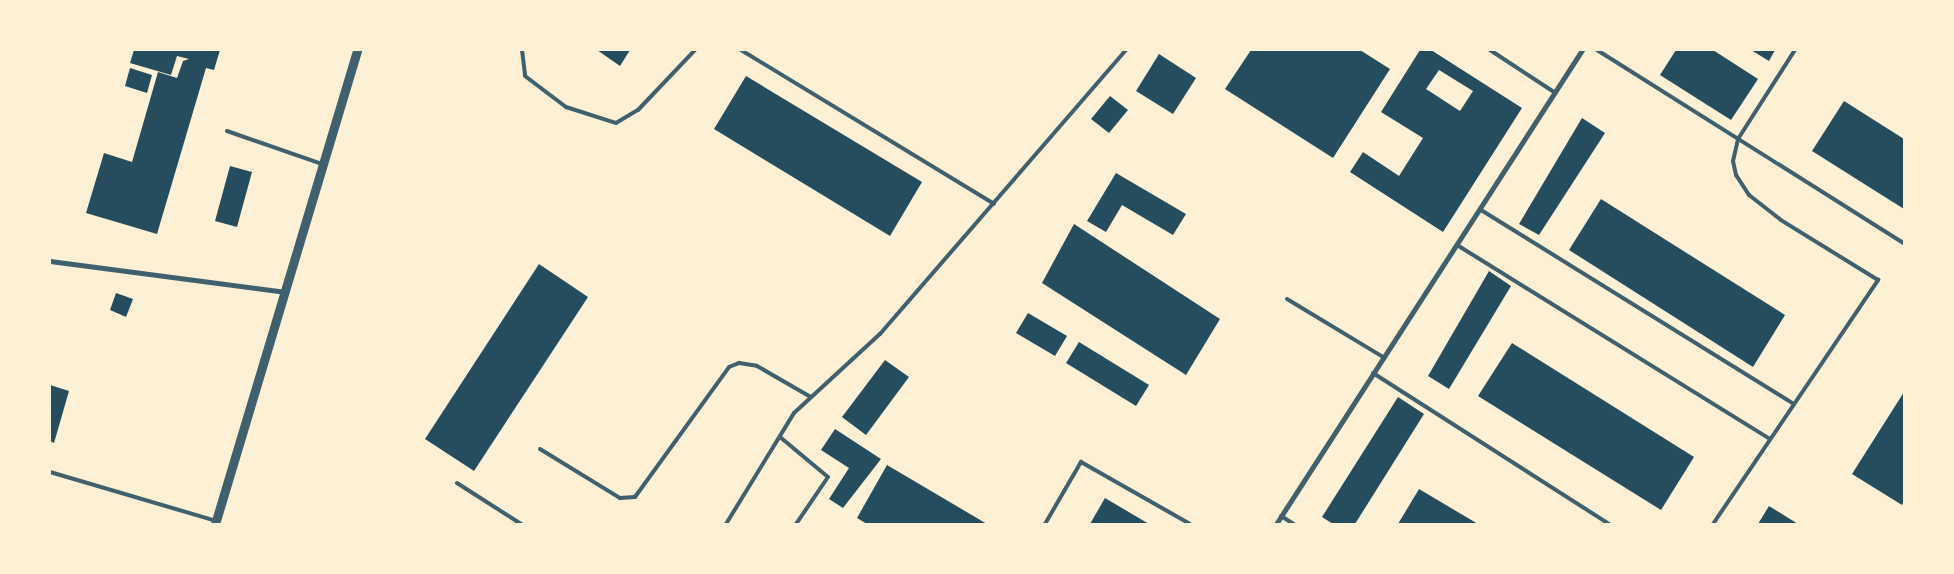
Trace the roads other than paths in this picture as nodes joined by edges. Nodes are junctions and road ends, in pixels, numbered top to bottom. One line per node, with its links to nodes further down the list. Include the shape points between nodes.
1 (357, 50): 13 (street)
2 (522, 50): 3 (lane, via 525,76 566,107 616,123 638,110)
3 (696, 50)
4 (741, 50): 14 (lane)
5 (1126, 50): 14 (lane)
6 (1490, 50): 10 (lane)
7 (1582, 50): 10 (street)
8 (1597, 50): 12 (lane)
9 (1795, 50): 12 (lane)
10 (1554, 92): 15 (street)
11 (227, 131): 13 (lane)
12 (1738, 139): 16 (lane); 24 (lane, via 1732,161 1749,195 1878,280)
13 (322, 164): 19 (street)
14 (994, 204): 23 (lane, via 880,334)
15 (1481, 210): 17 (street); 24 (lane)
16 (1904, 243)
17 (1457, 246): 21 (street); 26 (lane)
18 (50, 261): 19 (street)
19 (284, 292): 31 (street)
20 (1287, 298): 21 (lane)
21 (1383, 357): 22 (street)
22 (1372, 372): 30 (street); 39 (lane)
23 (811, 398): 25 (lane, via 794,414); 27 (lane, via 757,366 739,363 729,367 635,497 620,498)
24 (1794, 404): 26 (lane)
25 (780, 436): 33 (lane); 34 (lane, via 828,477)
26 (1770, 439): 40 (lane)
27 (540, 449)
28 (50, 472): 31 (lane)
29 (457, 483): 32 (lane)
30 (1281, 516): 37 (street); 38 (lane)
31 (215, 523)
32 (521, 524)
33 (726, 524)
34 (796, 524)
35 (1045, 524): 36 (lane, via 1080,462)
36 (1190, 524)
37 (1276, 524)
38 (1294, 524)
39 (1609, 524)
40 (1714, 524)

